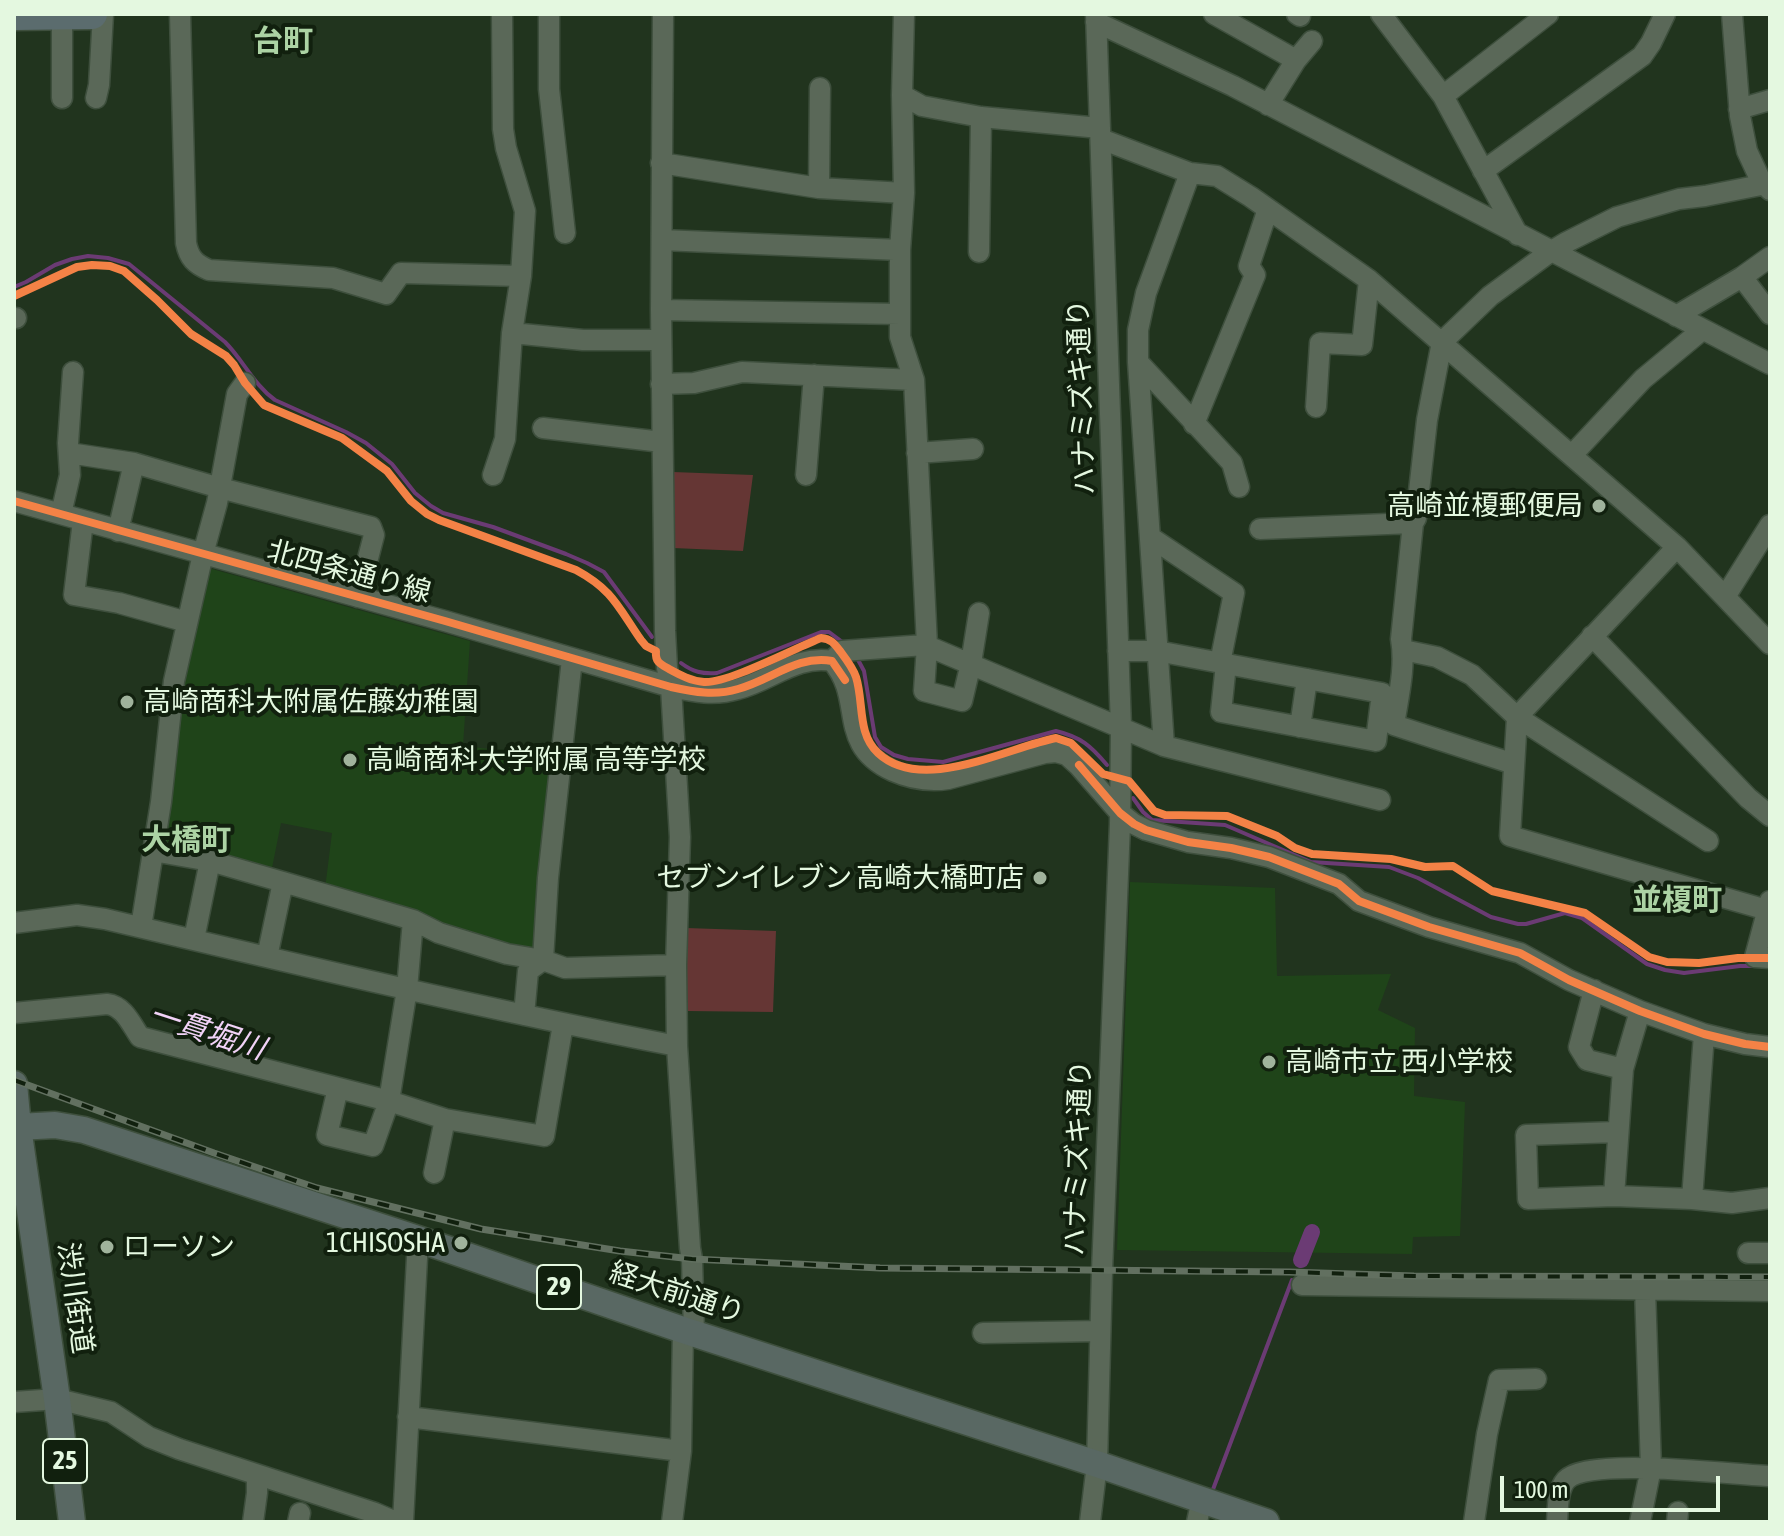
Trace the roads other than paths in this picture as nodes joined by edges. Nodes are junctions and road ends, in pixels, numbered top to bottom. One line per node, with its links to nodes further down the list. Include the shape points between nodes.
1 (92, 14): 14 (highway)
2 (103, 14): 22 (street)
3 (180, 14): 42 (street, via 186,243 197,265 333,278 386,294 401,273)
4 (502, 14): 42 (street, via 503,129 525,211)
5 (549, 14): 35 (street, via 549,89)
6 (663, 14): 28 (street)
7 (904, 14): 19 (street)
8 (1214, 14): 17 (street)
9 (1381, 14): 20 (street)
10 (1548, 14): 20 (street)
11 (1665, 14): 29 (street, via 1642,56)
12 (1732, 14): 25 (street)
13 (14, 15): 14 (highway)
14 (62, 15): 21 (street)
15 (1096, 18): 24 (street); 27 (street, ハナミズキ通り)
16 (1312, 41): 17 (street)
17 (1296, 60): 24 (street)
18 (820, 88): 32 (street)
19 (902, 95): 26 (street, via 922,106); 33 (street)
20 (1443, 96): 29 (street)
21 (62, 98)
22 (96, 98)
23 (1770, 100): 25 (street)
24 (1268, 105): 36 (street)
25 (1739, 109): 31 (street, via 1747,151)
26 (981, 117): 27 (street); 39 (street)
27 (1100, 134): 30 (street); 91 (street, ハナミズキ通り)
28 (661, 163): 32 (street); 37 (street)
29 (1483, 171): 36 (street)
30 (1190, 173): 34 (street, via 1217,176); 53 (street, via 1146,293)
31 (1768, 187): 40 (street, via 1679,199 1617,217)
32 (819, 188): 33 (street)
33 (904, 193): 38 (street)
34 (1268, 209): 44 (street); 61 (street, via 1249,266 1255,275)
35 (565, 233)
36 (1518, 235): 40 (street)
37 (662, 240): 38 (street); 45 (street)
38 (900, 250): 46 (street)
39 (979, 252)
40 (1550, 252): 48 (street); 52 (street, via 1490,296)
41 (1770, 257): 43 (street)
42 (521, 276): 50 (street)
43 (1742, 277): 47 (street); 48 (street)
44 (1369, 280): 52 (street); 60 (street, via 1362,345 1320,343)
45 (661, 310): 46 (street); 51 (street)
46 (900, 314): 57 (street, via 900,337)
47 (1770, 314)
48 (1676, 316): 49 (street)
49 (1702, 330): 54 (street); 67 (street, via 1643,379)
50 (512, 333): 51 (street); 69 (street, via 506,436)
51 (661, 340): 59 (street)
52 (1442, 342): 67 (street); 76 (street)
53 (1138, 362): 61 (street); 80 (street)
54 (1770, 364)
55 (73, 372): 65 (street)
56 (814, 375): 57 (street); 59 (street, via 742,372); 70 (street)
57 (914, 380): 66 (street)
58 (245, 383): 72 (street, via 237,394)
59 (661, 384): 63 (street)
60 (1316, 407)
61 (1194, 424): 71 (street, via 1232,463)
62 (543, 428): 63 (street)
63 (662, 442): 98 (street)
64 (973, 449): 66 (street)
65 (69, 453): 68 (street); 74 (street)
66 (917, 453): 89 (street)
67 (1572, 455): 81 (street)
68 (134, 463): 72 (street); 79 (street)
69 (493, 475)
70 (806, 475)
71 (1239, 487)
72 (220, 488): 82 (street); 83 (street, via 371,527 374,535)
73 (14, 501): 74 (street, 北四条通り線)
74 (61, 514): 75 (street, 北四条通り線)
75 (83, 521): 79 (street, 北四条通り線); 86 (street, via 74,595)
76 (1413, 523): 78 (street); 90 (street)
77 (1770, 525): 84 (street)
78 (1260, 529)
79 (118, 531): 82 (street, 北四条通り線)
80 (1150, 537): 92 (street); 96 (street, via 1234,593)
81 (1677, 547): 84 (street); 87 (street)
82 (203, 554): 83 (street, 北四条通り線); 86 (street)
83 (358, 597): 94 (street, 北四条通り線)
84 (1725, 597): 88 (street)
85 (979, 613): 95 (street)
86 (187, 622): 108 (street, via 173,687)
87 (1592, 636): 99 (street); 106 (street)
88 (1770, 644)
89 (927, 645): 93 (street, 北四条通り線); 95 (street); 95 (street, via 924,691 962,701)
90 (1403, 650): 99 (street, via 1437,657 1472,675); 103 (street, via 1394,725)
91 (1118, 651): 92 (street); 100 (street, ハナミズキ通り)
92 (1157, 651): 96 (street); 102 (street)
93 (844, 653): 98 (street, 北四条通り線, via 806,660 727,692); 104 (street, via 857,737 864,751 890,770 932,781 1056,752)
94 (572, 659): 98 (street, 北四条通り線); 118 (street)
95 (971, 663): 100 (street)
96 (1223, 663): 97 (street); 101 (street, via 1221,712)
97 (1307, 679): 101 (street); 101 (street, via 1382,693 1376,741)
98 (671, 687): 119 (street, via 680,837)
99 (1517, 717): 103 (street); 107 (street)
100 (1121, 727): 102 (street); 104 (street, ハナミズキ通り)
101 (1300, 727)
102 (1164, 746): 105 (street)
103 (1514, 764): 111 (street, via 1510,836)
104 (1120, 795): 121 (street, via 1134,824 1159,835 1287,863 1339,884 1359,901 1520,953); 147 (street, ハナミズキ通り)
105 (1380, 800)
106 (1770, 816)
107 (1708, 841)
108 (153, 851): 109 (street); 114 (street)
109 (210, 861): 110 (street); 115 (street)
110 (283, 882): 112 (street); 116 (street)
111 (1768, 906): 117 (street)
112 (413, 920): 118 (street, via 493,950); 120 (street)
113 (14, 923): 114 (street, via 77,915)
114 (141, 927): 115 (street)
115 (194, 939): 116 (street)
116 (267, 957): 120 (street)
117 (1762, 958)
118 (543, 960): 119 (street, via 565,968); 124 (street, via 528,971)
119 (676, 965): 127 (street)
120 (407, 989): 124 (street); 132 (street)
121 (1594, 990): 122 (street); 129 (street, via 1579,1047 1587,1060)
122 (1640, 1011): 126 (street); 129 (street)
123 (14, 1013): 131 (street, via 114,1005 140,1037)
124 (524, 1015): 125 (street)
125 (563, 1024): 127 (street); 133 (street, via 544,1136)
126 (1704, 1034): 128 (street); 139 (street)
127 (677, 1046): 146 (street, via 692,1259)
128 (1770, 1047)
129 (1623, 1069): 135 (street)
130 (14, 1084): 134 (main road, 渋川街道 / 25)
131 (338, 1088): 132 (street); 132 (street, via 327,1135 373,1146)
132 (389, 1101): 133 (street)
133 (445, 1119): 136 (street)
134 (18, 1127): 140 (main road, 経大前通り / 29, via 84,1130); 150 (main road, 渋川街道 / 25)
135 (1617, 1132): 137 (street); 137 (street, via 1526,1135 1528,1199)
136 (434, 1173)
137 (1614, 1196): 139 (street)
138 (1770, 1198): 139 (street, via 1732,1203)
139 (1692, 1199)
140 (418, 1239): 146 (main road, 経大前通り / 29); 152 (street)
141 (1748, 1253): 142 (street)
142 (1770, 1253)
143 (1302, 1285): 144 (street)
144 (1645, 1289): 145 (street); 155 (street)
145 (1770, 1291)
146 (688, 1331): 153 (street); 154 (main road, 経大前通り / 29)
147 (1100, 1331): 148 (street); 154 (street, ハナミズキ通り)
148 (983, 1333)
149 (1536, 1379): 166 (street, via 1499,1380)
150 (57, 1399): 151 (street); 156 (street, via 111,1412 149,1437); 159 (main road, 渋川街道 / 25)
151 (14, 1402)
152 (408, 1417): 153 (street); 162 (street)
153 (681, 1451): 163 (street)
154 (1097, 1464): 158 (main road, 経大前通り / 29); 164 (street, ハナミズキ通り)
155 (1651, 1468): 157 (street); 167 (street, via 1580,1472 1568,1478 1561,1489); 168 (street)
156 (257, 1475): 160 (street); 161 (street)
157 (1770, 1476)
158 (1200, 1510): 165 (main road, 経大前通り / 29)
159 (72, 1522)
160 (253, 1522)
161 (396, 1522)
162 (403, 1522)
163 (672, 1522)
164 (1090, 1522)
165 (1266, 1522)
166 (1474, 1522)
167 (1557, 1522)
168 (1640, 1522)

